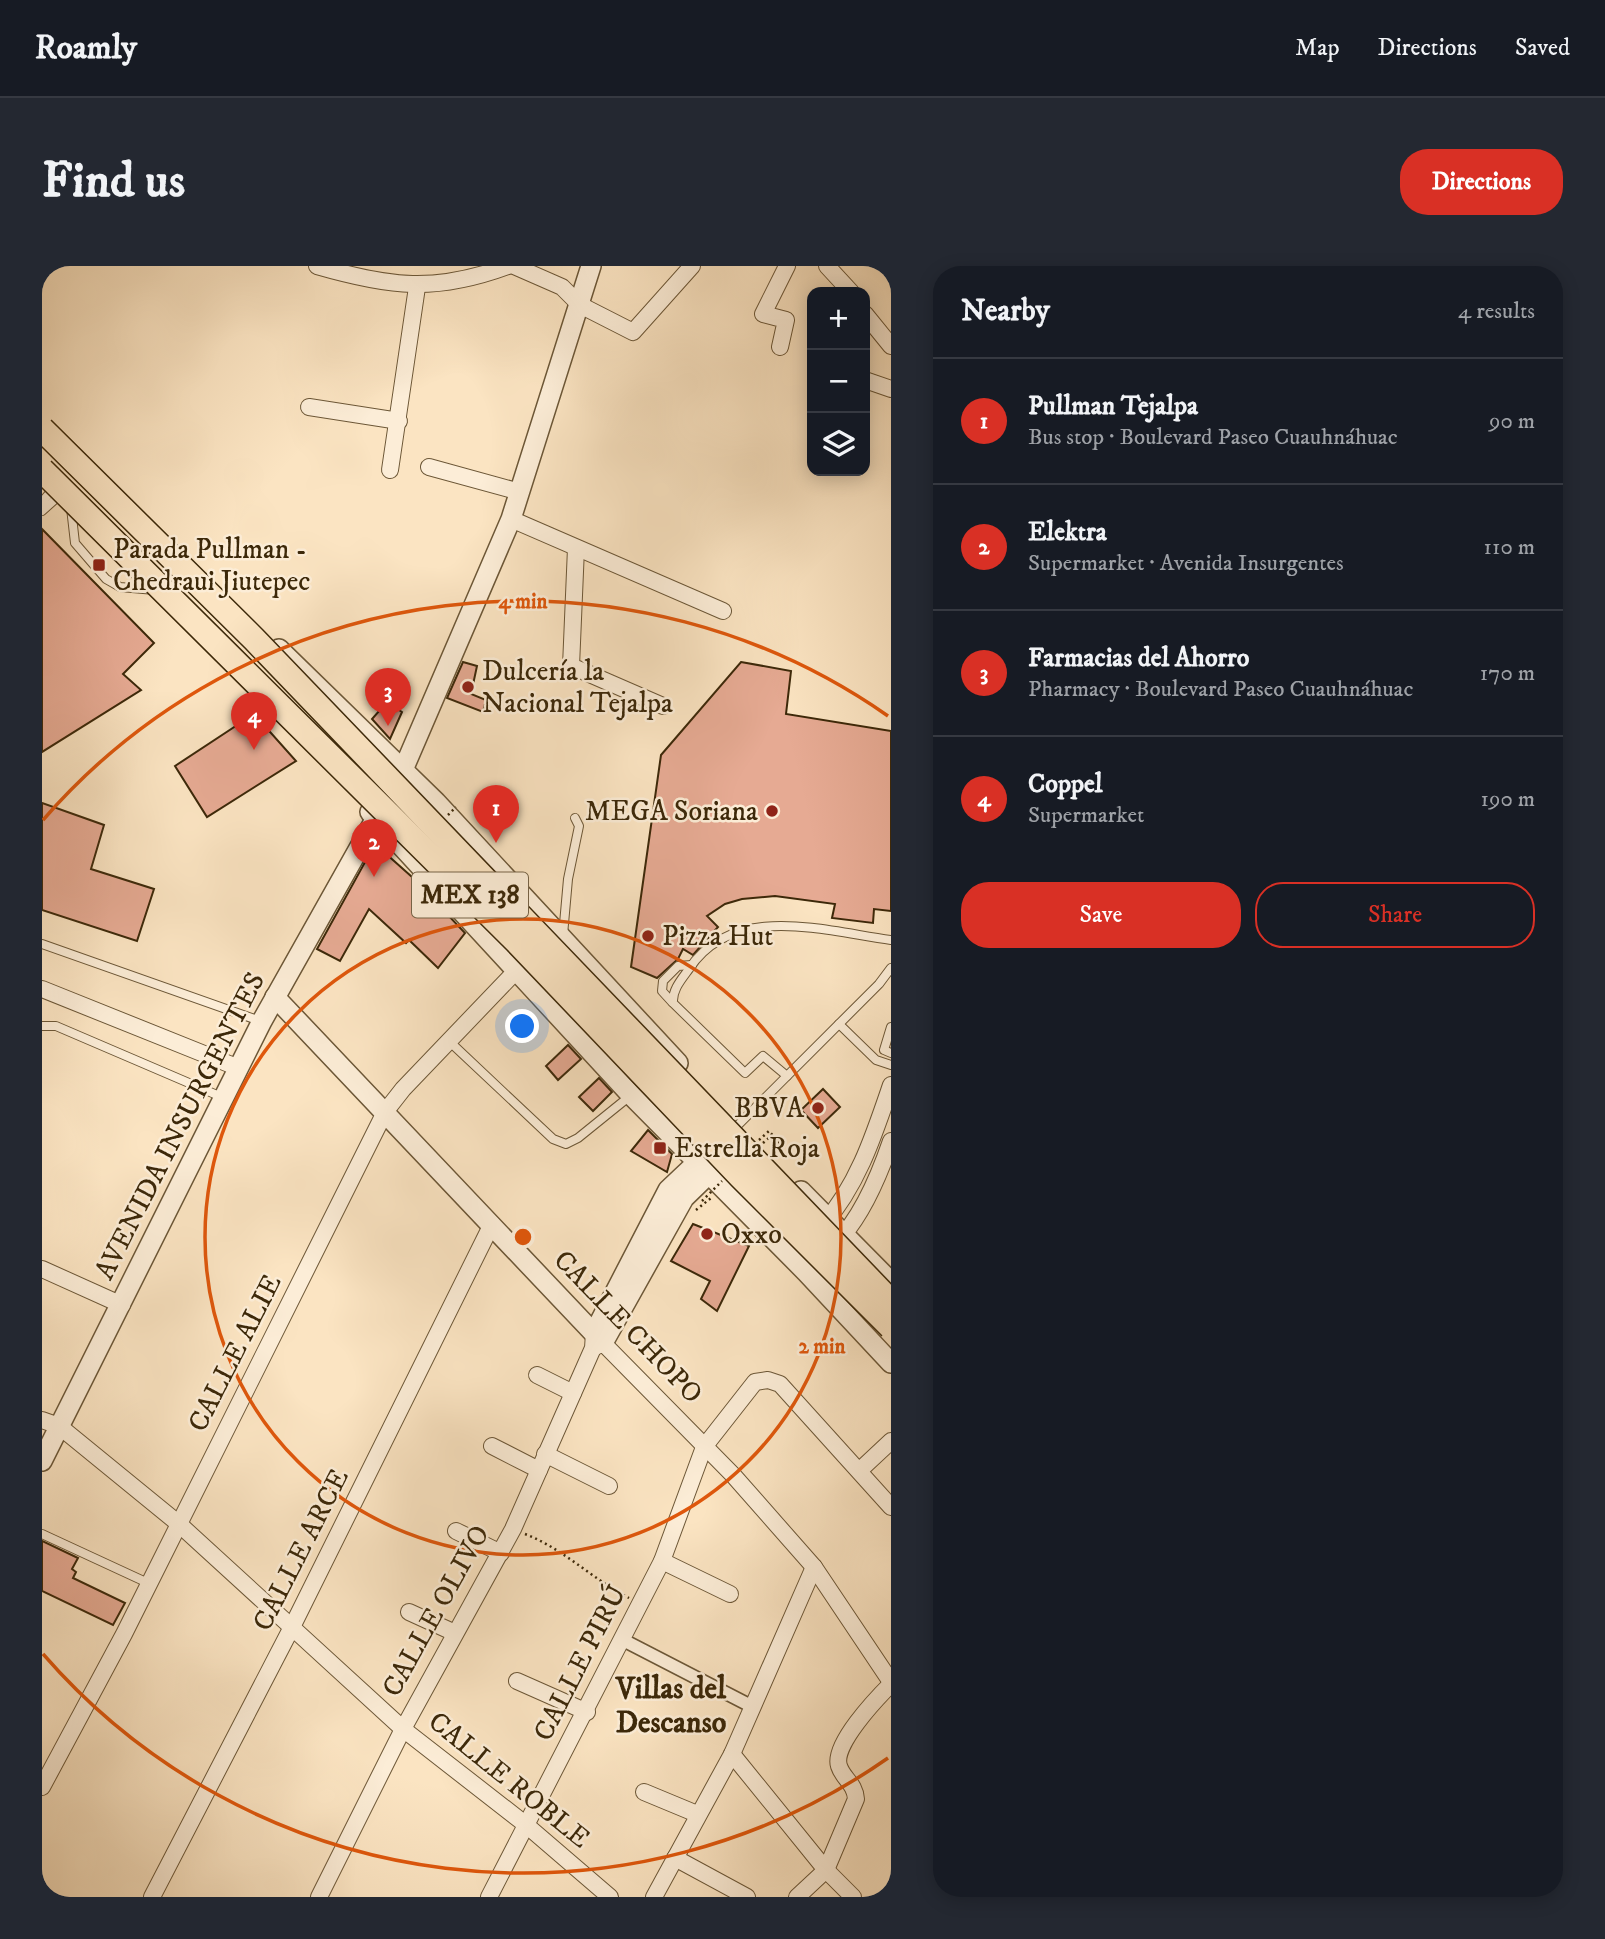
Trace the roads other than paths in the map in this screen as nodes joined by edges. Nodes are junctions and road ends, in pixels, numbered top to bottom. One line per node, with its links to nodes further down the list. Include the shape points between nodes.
1 (317, 266): 8 (street)
2 (508, 266): 8 (street, via 450,283)
3 (514, 266): 10 (street, via 562,287)
4 (591, 266): 10 (street, AVENIDA INSURGENTES)
5 (691, 266): 10 (street, via 633,332)
6 (787, 266): 12 (street, via 763,314 786,320)
7 (827, 266): 9 (street)
8 (417, 287): 18 (street)
9 (846, 287)
10 (580, 305): 23 (street, AVENIDA INSURGENTES)
11 (870, 320): 13 (street)
12 (780, 346)
13 (891, 346)
14 (870, 382): 15 (street)
15 (891, 389)
16 (309, 407): 18 (street)
17 (42, 415): 31 (street, MEX 138)
18 (399, 421): 21 (street)
19 (42, 429): 70 (main road, MEX 138, bridge, via 254,639)
20 (429, 467): 23 (street)
21 (390, 470)
22 (54, 485): 24 (lane); 25 (lane); 28 (street, MEX 138); 28 (lane, via 75,543 106,579 120,587); 72 (main road, MEX 138, bridge, via 516,941)
23 (520, 492): 26 (street, AVENIDA INSURGENTES)
24 (42, 502)
25 (42, 510)
26 (512, 519): 27 (street); 33 (street, AVENIDA INSURGENTES)
27 (576, 548): 29 (street); 30 (street, via 571,666)
28 (159, 591): 34 (street, MEX 138)
29 (723, 611)
30 (663, 706)
31 (378, 746): 32 (street); 33 (street, MEX 138)
32 (363, 761): 33 (street, via 381,780); 34 (street)
33 (403, 770): 36 (street, AVENIDA INSURGENTES); 37 (street, MEX 138)
34 (341, 781): 36 (street, MEX 138)
35 (575, 818): 39 (lane, via 579,826)
36 (376, 820): 38 (street, MEX 138); 46 (street, AVENIDA INSURGENTES)
37 (479, 849): 38 (street); 39 (street, MEX 138)
38 (439, 886): 44 (street, MEX 138)
39 (563, 938): 61 (street, MEX 138)
40 (891, 940): 42 (lane, via 791,927 751,927 719,938)
41 (42, 944): 48 (lane)
42 (692, 965): 47 (lane, via 672,994); 47 (lane, via 678,966 663,981 662,991)
43 (891, 968): 49 (lane)
44 (515, 972): 52 (street, CALLE ALIE); 58 (street, MEX 138)
45 (42, 989): 55 (street)
46 (275, 997): 48 (street, AVENIDA INSURGENTES); 60 (street, CALLE CHOPO)
47 (673, 1003): 56 (lane, via 745,1073 763,1056)
48 (262, 1021): 55 (street, AVENIDA INSURGENTES)
49 (839, 1024): 54 (lane, via 876,1060); 56 (lane)
50 (42, 1026): 59 (lane, via 56,1026)
51 (891, 1027): 53 (lane, via 884,1050)
52 (450, 1042): 58 (lane, via 553,1139 566,1144); 60 (street, CALLE ALIE, via 403,1088)
53 (891, 1053)
54 (891, 1065)
55 (239, 1068): 59 (street, AVENIDA INSURGENTES)
56 (787, 1076): 61 (lane)
57 (891, 1085): 64 (street, via 868,1152)
58 (631, 1095): 63 (street, MEX 138)
59 (225, 1098): 71 (street, AVENIDA INSURGENTES)
60 (386, 1112): 65 (street, CALLE CHOPO); 87 (street, CALLE ALIE)
61 (742, 1133): 63 (street, CALLE OLIVO); 64 (street, MEX 138)
62 (891, 1141): 66 (street, via 881,1170)
63 (702, 1168): 67 (street, MEX 138); 73 (street, CALLE OLIVO, via 668,1190)
64 (828, 1218): 66 (street, MEX 138); 67 (street)
65 (492, 1224): 73 (street, CALLE CHOPO); 96 (street, CALLE ARCE)
66 (844, 1234): 67 (street); 69 (street, MEX 138)
67 (799, 1265): 74 (street, MEX 138)
68 (42, 1269): 71 (street)
69 (891, 1282)
70 (891, 1303)
71 (122, 1306): 77 (street, AVENIDA INSURGENTES)
72 (891, 1327)
73 (597, 1341): 76 (street, CALLE OLIVO); 80 (street, CALLE CHOPO)
74 (891, 1363)
75 (537, 1375): 76 (street)
76 (573, 1392): 81 (street, CALLE OLIVO)
77 (51, 1423): 82 (street, AVENIDA INSURGENTES); 87 (street, CALLE ROBLE)
78 (891, 1441): 84 (street)
79 (492, 1446): 83 (street)
80 (704, 1447): 84 (street, CALLE PIRÚ, via 755,1382 768,1380 780,1384); 91 (street, CALLE PIRÚ); 92 (street, CALLE CHOPO)
81 (545, 1454): 83 (street, CALLE OLIVO); 85 (street)
82 (42, 1461)
83 (538, 1469): 90 (street, CALLE OLIVO)
84 (860, 1470): 86 (street, CALLE PIRÚ)
85 (609, 1486)
86 (891, 1507)
87 (179, 1524): 93 (street, CALLE ALIE); 96 (street, CALLE ROBLE)
88 (456, 1531): 90 (street)
89 (42, 1534): 93 (lane)
90 (501, 1553): 97 (street, CALLE OLIVO)
91 (662, 1562): 94 (street); 98 (street, CALLE PIRÚ)
92 (814, 1567): 100 (street, CALLE CHOPO); 101 (street)
93 (148, 1583): 105 (street, CALLE ALIE)
94 (730, 1594)
95 (409, 1612): 97 (street)
96 (293, 1625): 103 (street, CALLE ROBLE); 111 (street, CALLE ARCE)
97 (455, 1633): 103 (street, CALLE OLIVO)
98 (623, 1640): 101 (street); 102 (street, CALLE PIRÚ)
99 (517, 1681): 102 (street)
100 (891, 1683): 110 (street, via 867,1706 838,1756 839,1767 855,1787 856,1799)
101 (754, 1707): 104 (street)
102 (587, 1712): 108 (street, CALLE PIRÚ)
103 (404, 1729): 108 (street, CALLE ROBLE); 112 (street, CALLE OLIVO)
104 (732, 1754): 107 (street); 110 (street)
105 (42, 1787)
106 (644, 1792): 107 (street)
107 (697, 1814): 109 (street)
108 (525, 1824): 113 (street, CALLE PIRÚ); 114 (street, CALLE ROBLE)
109 (675, 1858): 115 (street); 116 (street)
110 (826, 1870): 117 (street); 118 (street)
111 (152, 1897)
112 (319, 1897)
113 (489, 1897)
114 (610, 1897)
115 (654, 1897)
116 (747, 1897)
117 (797, 1897)
118 (853, 1897)

